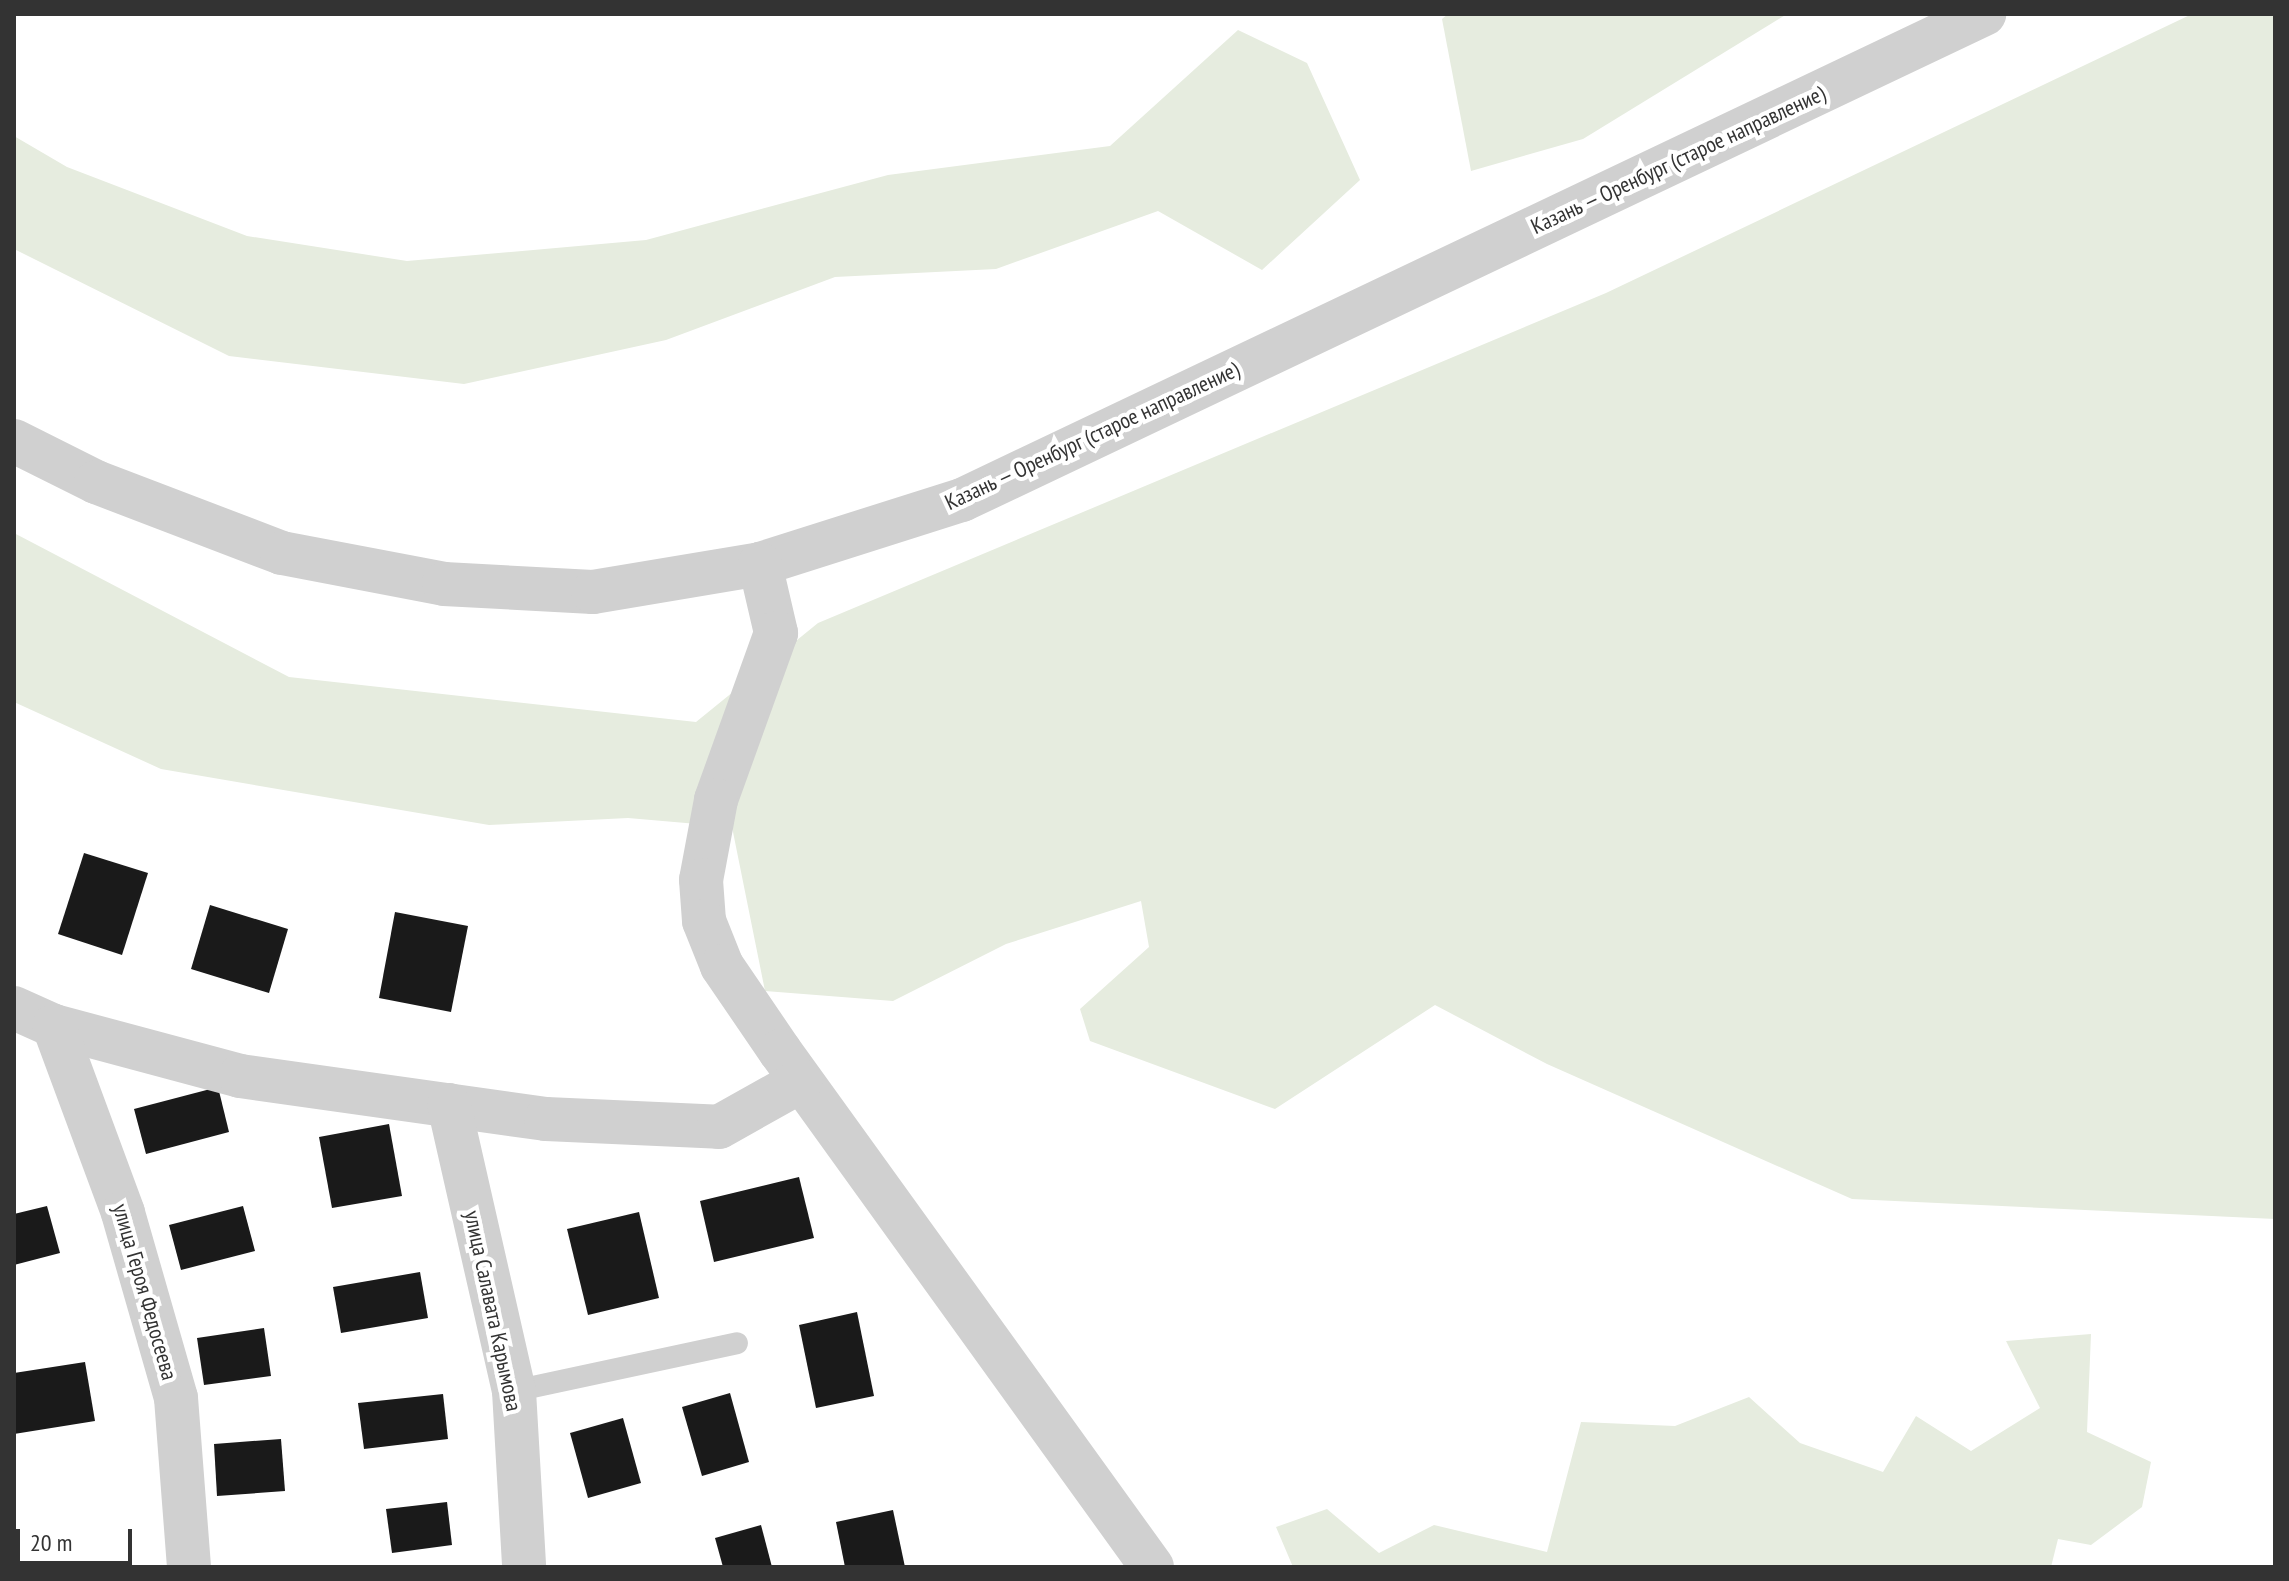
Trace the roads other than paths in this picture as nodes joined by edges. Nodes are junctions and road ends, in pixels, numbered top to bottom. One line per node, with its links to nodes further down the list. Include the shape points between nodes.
1 (1984, 14): 3 (street, Казань — Оренбург (старое направление), via 962,500)
2 (14, 441): 3 (street, Казань — Оренбург (старое направление), via 96,482 282,553 444,584 593,592)
3 (760, 564): 6 (street, via 776,633 716,800 701,880 704,921 722,966)
4 (14, 1008): 5 (street)
5 (54, 1026): 7 (street, via 240,1076); 10 (street, улица Героя Федосеева, via 123,1213 176,1398)
6 (801, 1081): 7 (street, via 719,1127 546,1119); 12 (street)
7 (449, 1105): 9 (street, улица Салавата Карымова)
8 (737, 1343): 9 (lane)
9 (514, 1391): 11 (street, улица Салавата Карымова)
10 (189, 1567)
11 (524, 1567)
12 (1152, 1567)

